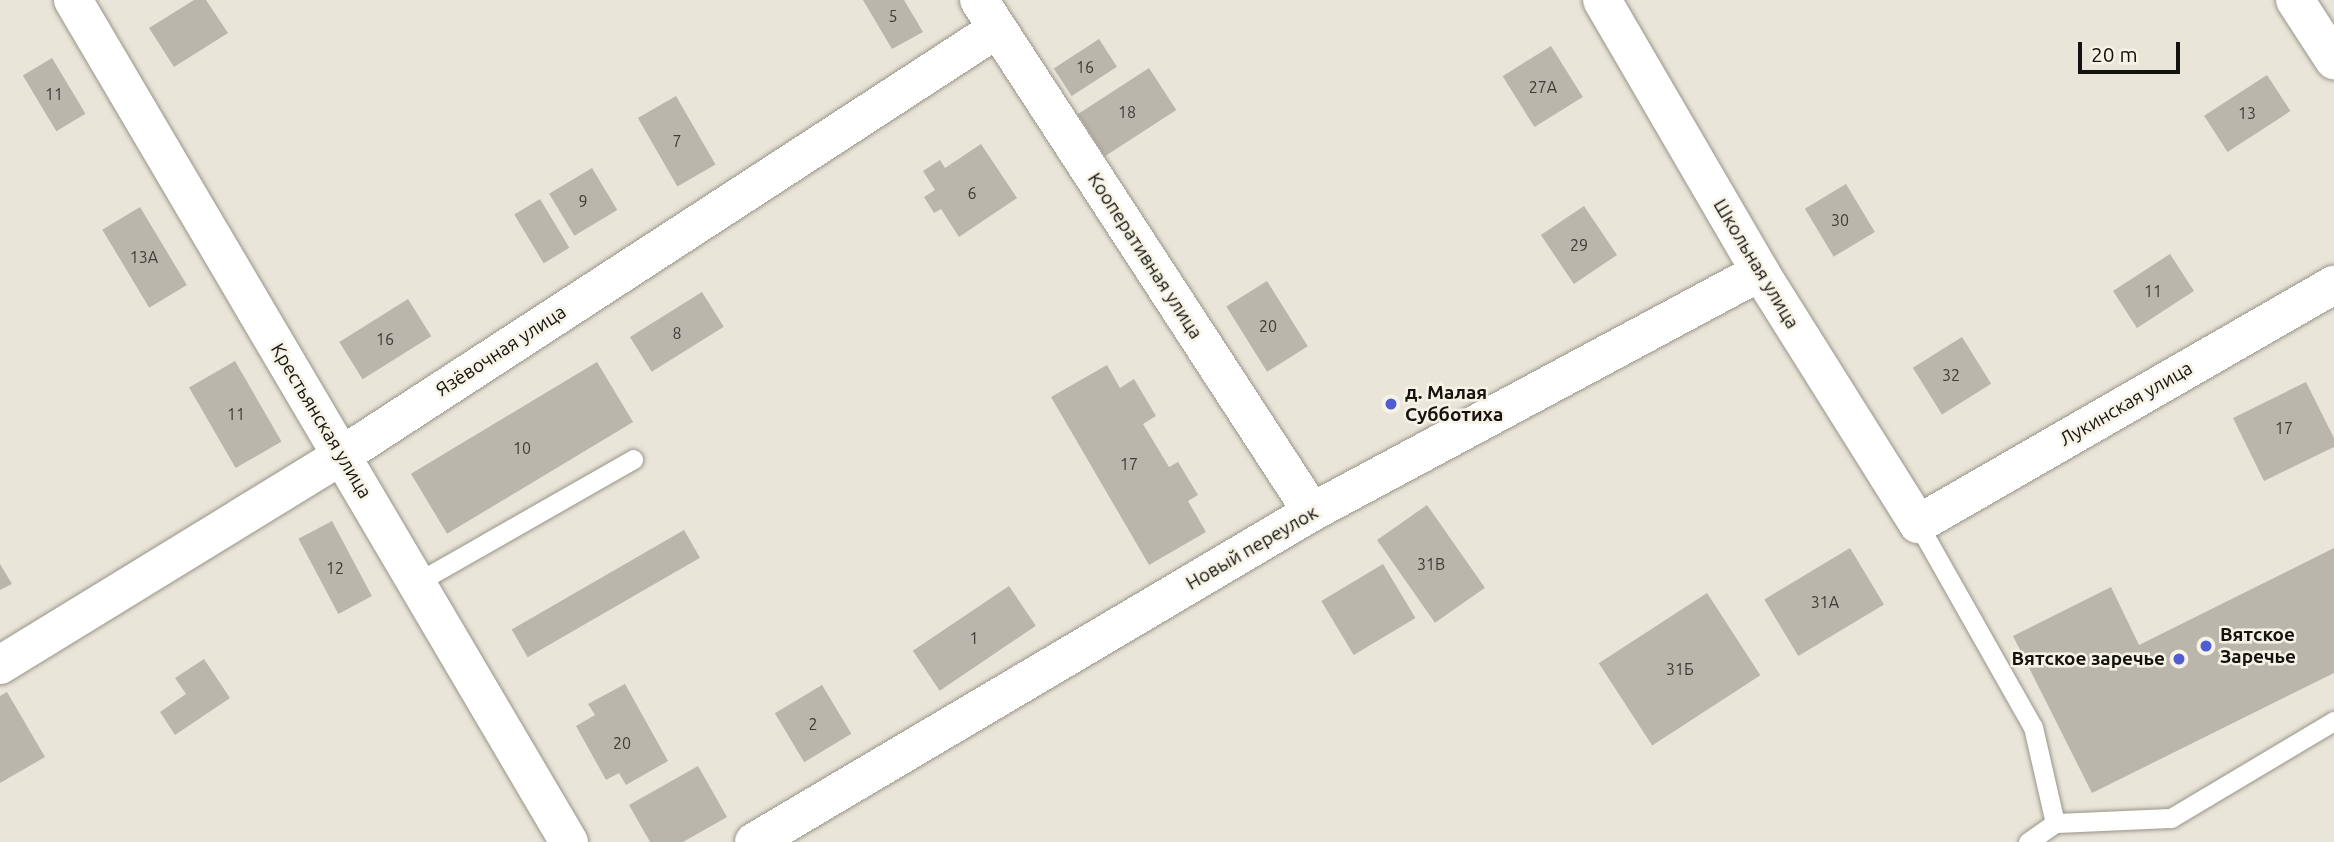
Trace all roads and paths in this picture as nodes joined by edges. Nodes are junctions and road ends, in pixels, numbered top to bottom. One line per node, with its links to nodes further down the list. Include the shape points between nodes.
1 (73, 0): 8 (street, Крестьянская улица)
2 (1602, 0): 6 (street, Школьная улица)
3 (2295, 0): 5 (street)
4 (988, 14): 8 (street, Язёвочная улица); 10 (street, Кооперативная улица)
5 (2334, 60)
6 (1760, 272): 10 (street, Новый переулок); 11 (street, Школьная улица)
7 (2334, 285): 11 (street, Лукинская улица)
8 (341, 456): 12 (street, Крестьянская улица); 13 (street, Язёвочная улица)
9 (633, 459): 12 (lane)
10 (1312, 512): 17 (street, Новый переулок)
11 (1918, 524): 15 (lane, via 2033,727)
12 (416, 583): 16 (street, Крестьянская улица)
13 (0, 665)
14 (2334, 721): 15 (lane, via 2171,818)
15 (2055, 822): 18 (lane)
16 (569, 842)
17 (754, 842)
18 (2028, 842)

